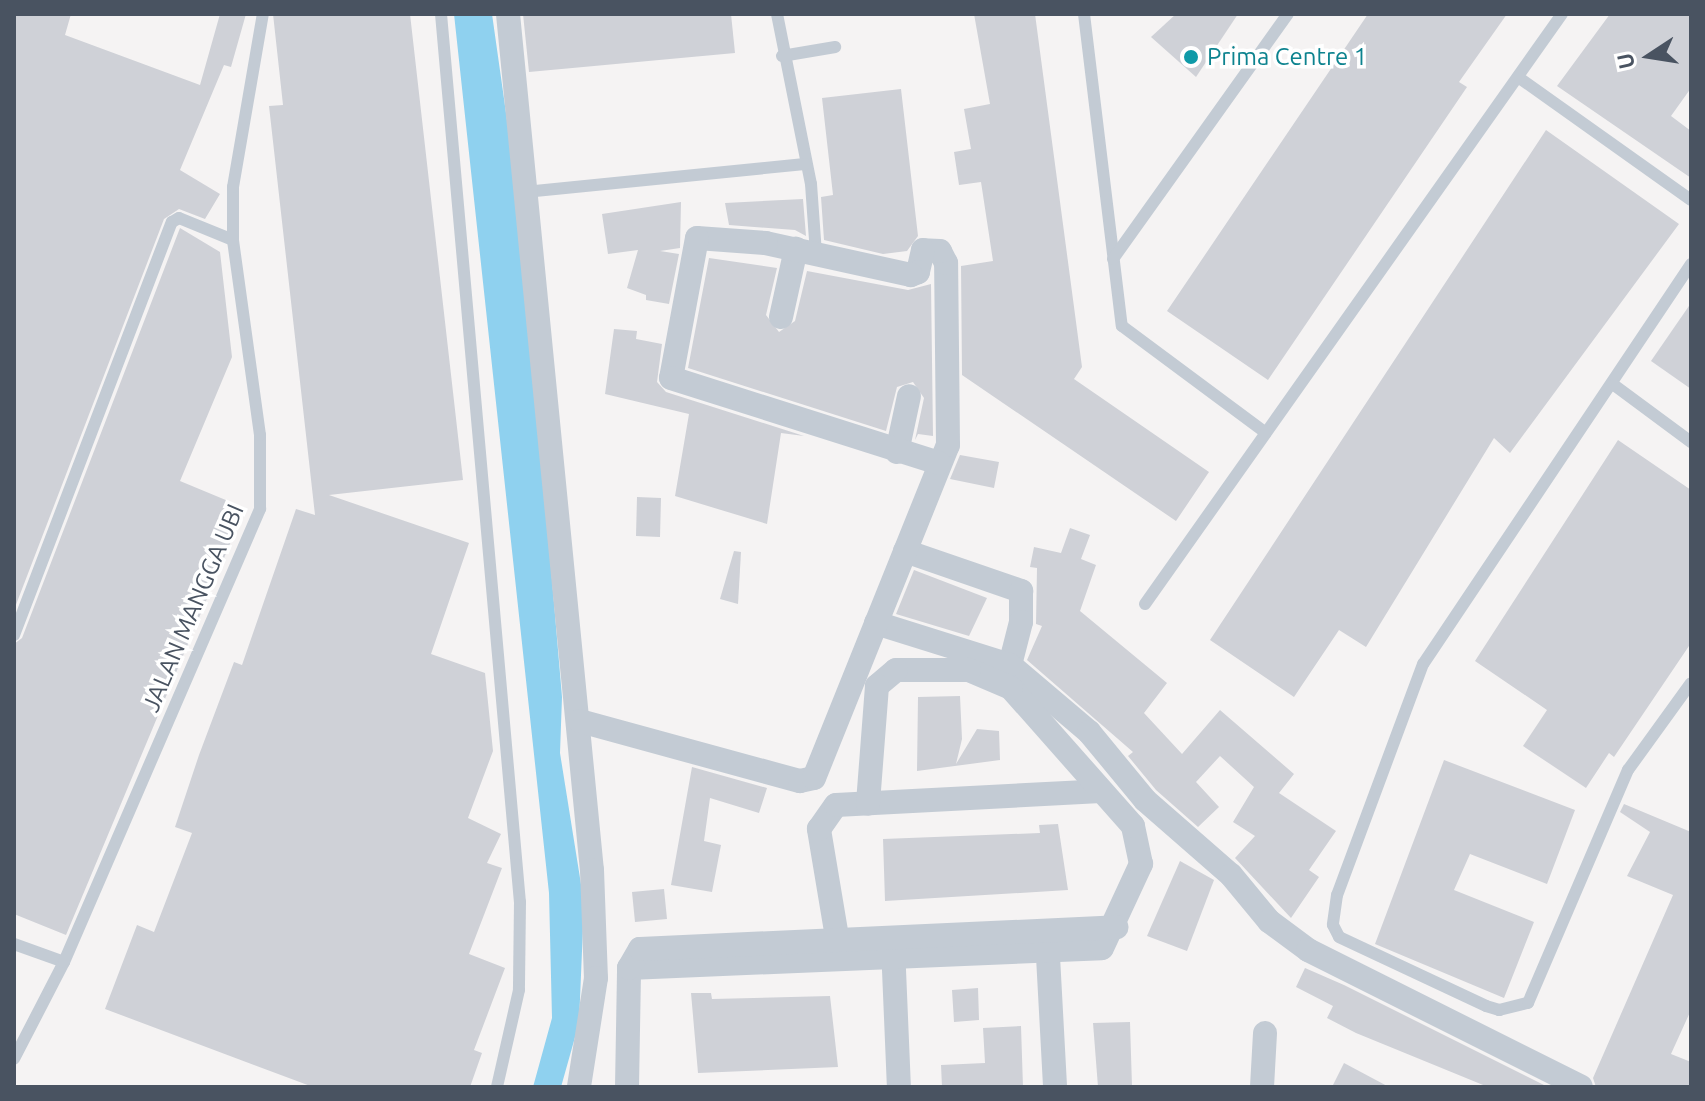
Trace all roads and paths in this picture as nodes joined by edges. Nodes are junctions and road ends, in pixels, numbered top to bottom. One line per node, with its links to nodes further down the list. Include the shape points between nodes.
1 (263, 14): 14 (lane, JALAN MANGGA UBI, via 237,135)
2 (441, 14): 41 (lane, via 520,902 519,990)
3 (508, 14): 12 (street)
4 (777, 14): 9 (lane)
5 (1084, 14): 16 (lane)
6 (1288, 14): 16 (lane)
7 (1562, 14): 10 (lane)
8 (835, 47): 9 (lane)
9 (782, 56): 11 (lane)
10 (1518, 77): 13 (lane); 21 (lane)
11 (805, 164): 12 (lane); 15 (lane)
12 (525, 192): 31 (street)
13 (1691, 200)
14 (233, 240): 28 (lane, via 179,218 172,222); 38 (lane, JALAN MANGGA UBI, via 260,435 260,509)
15 (806, 251): 18 (street); 23 (street, via 717,237 693,242 669,375); 24 (street, via 911,275 918,272 923,250 933,248 944,256 952,426)
16 (1113, 259): 21 (lane, via 1122,326)
17 (1691, 264): 19 (lane)
18 (781, 317)
19 (1614, 385): 22 (lane); 30 (lane, via 1423,664 1337,895 1333,925 1339,937 1486,1006 1499,1010 1528,1003 1628,770)
20 (909, 396): 23 (street)
21 (1266, 433): 26 (lane)
22 (1691, 442)
23 (897, 452): 24 (street)
24 (939, 463): 25 (street)
25 (905, 551): 27 (street); 29 (street, via 1021,591 1021,622)
26 (1145, 604)
27 (876, 623): 29 (street); 31 (street, via 808,782)
28 (14, 635)
29 (1010, 665): 47 (street, via 1089,732 1145,800 1298,943)
30 (1691, 683)
31 (580, 721): 42 (street, via 597,937 591,1028)
32 (1101, 791): 33 (street); 33 (street, via 1011,688 961,669 902,670 874,693); 34 (street, via 1133,826 1143,853 1116,927 1102,948)
33 (868, 804): 37 (street, via 836,805 821,822)
34 (1047, 942): 36 (street); 45 (street)
35 (14, 944): 38 (lane)
36 (893, 949): 37 (street); 44 (street)
37 (838, 950): 43 (street, via 629,968)
38 (64, 962): 40 (lane, JALAN MANGGA UBI)
39 (1265, 1033): 46 (street)
40 (14, 1059)
41 (497, 1087)
42 (579, 1087)
43 (627, 1087)
44 (899, 1087)
45 (1055, 1087)
46 (1262, 1087)
47 (1581, 1087)

